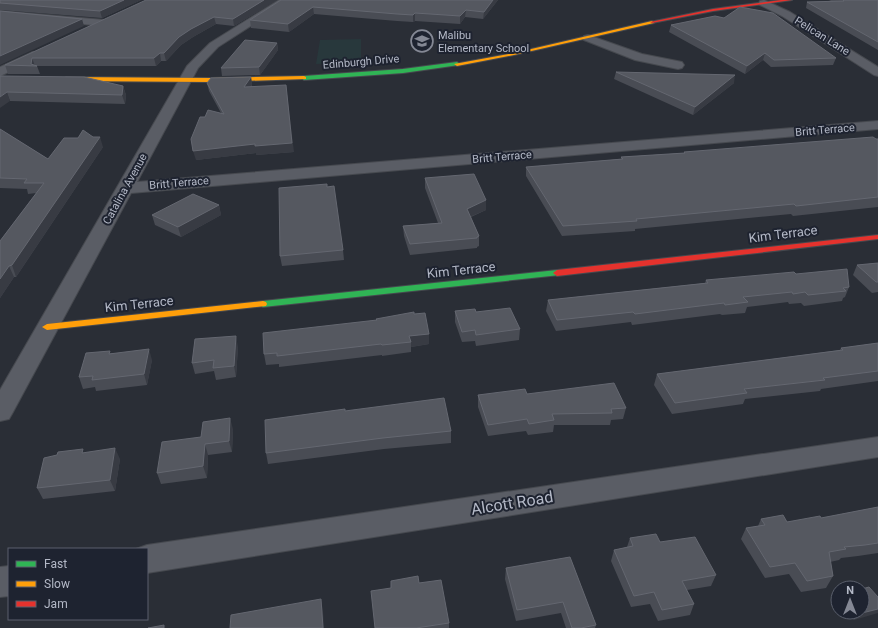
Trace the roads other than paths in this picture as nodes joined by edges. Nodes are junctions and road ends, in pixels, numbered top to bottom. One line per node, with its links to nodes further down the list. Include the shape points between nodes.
1 (286, 0): 14 (street, Catalina Avenue, via 214,45 193,66)
2 (790, 0): 3 (street, Edinburgh Drive)
3 (764, 3): 8 (street, Edinburgh Drive, via 702,12); 11 (street, Pelican Lane)
4 (0, 14): 6 (street)
5 (117, 17): 6 (street)
6 (104, 23): 7 (street)
7 (83, 33)
8 (588, 38): 10 (street, via 639,57); 14 (street, Edinburgh Drive, via 484,60 399,72 306,79)
9 (40, 53): 12 (street)
10 (678, 65)
11 (878, 72)
12 (3, 77)
13 (56, 79): 14 (street, Edinburgh Drive)
14 (185, 80): 16 (street, Catalina Avenue)
15 (878, 125): 16 (street, Britt Terrace)
16 (126, 188): 18 (street, Catalina Avenue)
17 (878, 237): 18 (street, Kim Terrace)
18 (48, 327): 19 (street, Catalina Avenue)
19 (0, 412)
20 (878, 447): 21 (street, Alcott Road)
21 (148, 559)

